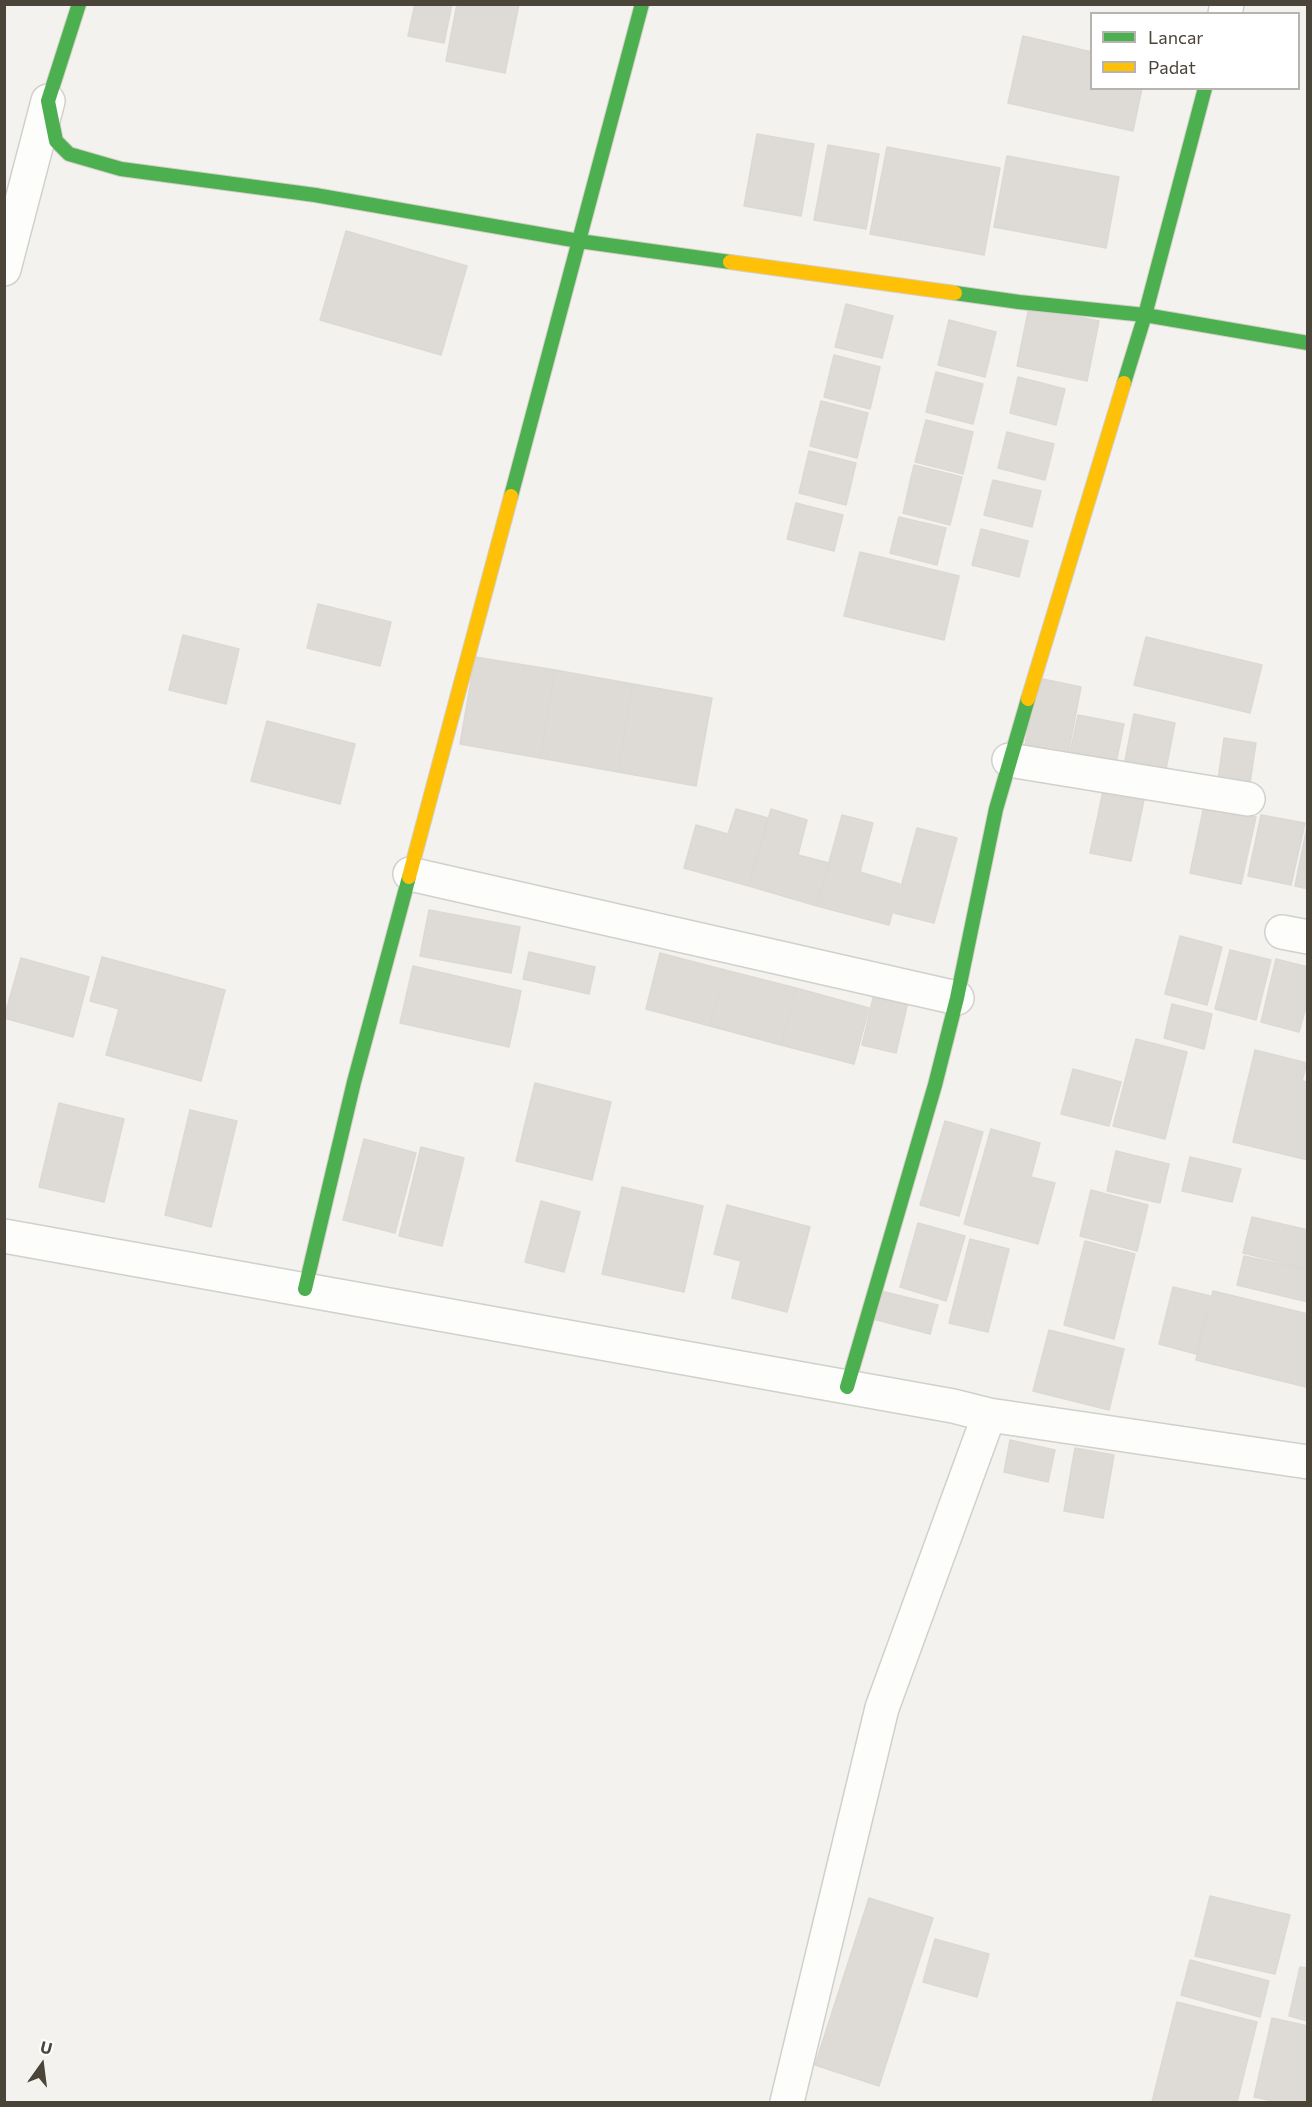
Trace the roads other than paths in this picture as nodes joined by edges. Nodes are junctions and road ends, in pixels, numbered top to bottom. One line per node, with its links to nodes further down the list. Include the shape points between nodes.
1 (79, 4): 4 (street)
2 (642, 4): 5 (street)
3 (1204, 90): 7 (street)
4 (48, 101): 5 (street, via 56,141 69,154 122,169 315,195); 6 (street)
5 (579, 241): 7 (street, via 1019,302); 11 (street)
6 (4, 269)
7 (1145, 315): 8 (street); 9 (street)
8 (1308, 343)
9 (1009, 760): 10 (street); 12 (street)
10 (1248, 799)
11 (410, 874): 12 (street); 14 (street, via 354,1082)
12 (957, 998): 15 (street)
13 (4, 1236): 14 (street)
14 (305, 1289): 15 (street)
15 (847, 1387): 16 (street)
16 (989, 1415): 17 (street); 18 (street, via 882,1708)
17 (1308, 1462)
18 (787, 2103)

